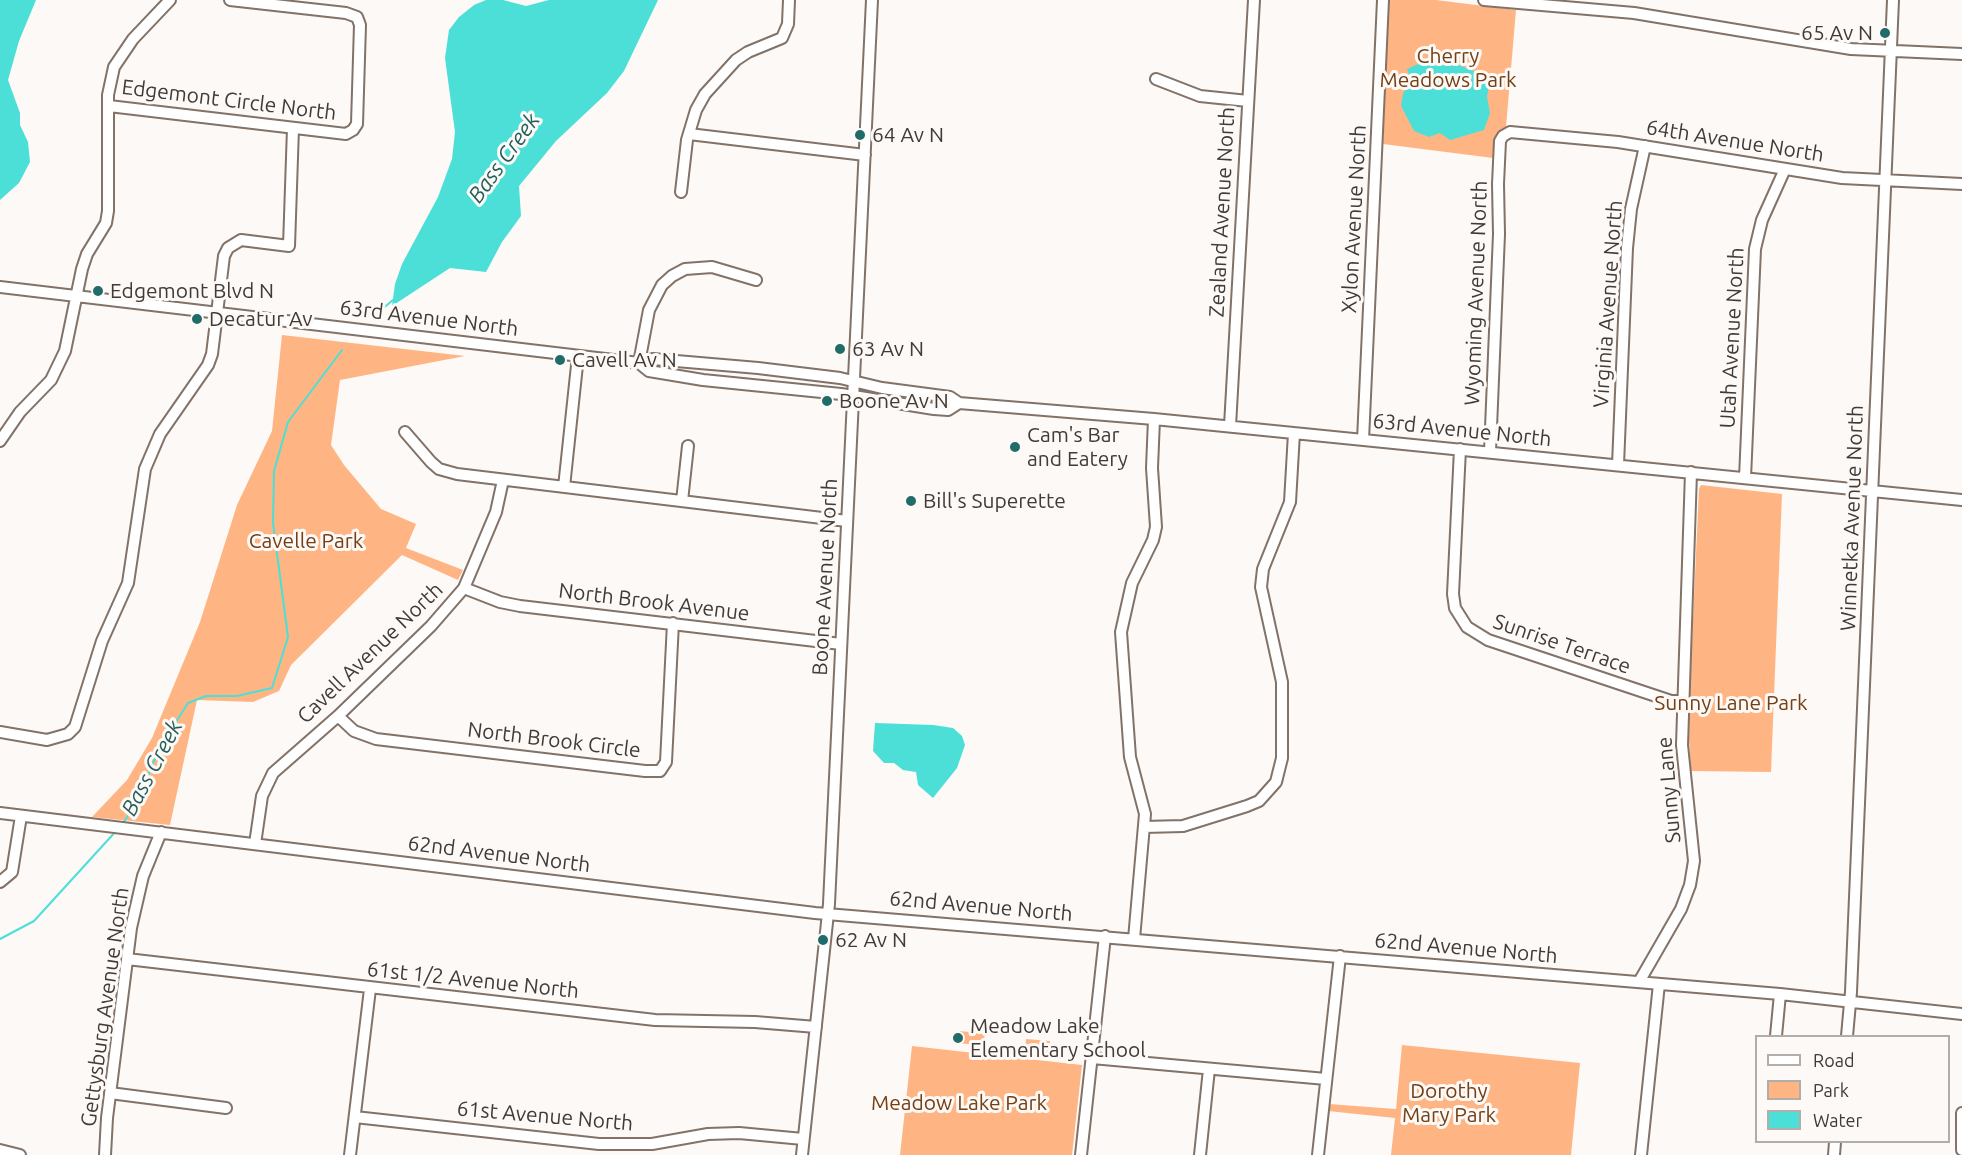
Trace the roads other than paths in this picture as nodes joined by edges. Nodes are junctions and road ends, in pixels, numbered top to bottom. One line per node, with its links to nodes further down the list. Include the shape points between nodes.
1 (170, 0): 13 (street, via 129,44 114,67)
2 (231, 0): 14 (street, Edgemont Circle North, via 357,17 357,124 346,134)
3 (789, 0): 15 (street, via 788,24 782,38 736,60 705,94)
4 (872, 0): 18 (street, Boone Avenue North)
5 (1254, 0): 12 (street, Zealand Avenue North)
6 (1383, 0): 36 (street, Xylon Avenue North)
7 (1484, 0): 9 (street, via 1634,13 1851,49)
8 (1893, 0): 9 (street, Winnetka Avenue North)
9 (1891, 51): 10 (street); 20 (street, Winnetka Avenue North)
10 (1962, 54)
11 (1156, 79): 12 (street, via 1200,96)
12 (1248, 101): 33 (street, Zealand Avenue North)
13 (109, 106): 14 (street, Edgemont Circle North); 25 (street, via 106,223 87,254)
14 (293, 128): 26 (street, via 289,246 241,240 228,248)
15 (689, 134): 18 (street); 22 (street)
16 (1503, 136): 17 (street, 64th Avenue North, via 1510,132); 40 (street, Wyoming Avenue North, via 1498,184 1500,234)
17 (1645, 146): 19 (street, 64th Avenue North); 41 (street, Virginia Avenue North, via 1628,239)
18 (865, 155): 29 (street, Boone Avenue North)
19 (1785, 169): 20 (street, 64th Avenue North); 43 (street, Utah Avenue North, via 1762,220 1755,249)
20 (1885, 180): 21 (street, 64th Avenue North); 46 (street, Winnetka Avenue North)
21 (1962, 184)
22 (681, 192)
23 (756, 280): 28 (street, via 712,267 685,269 672,276 652,303)
24 (0, 287): 25 (street, 63rd Avenue North)
25 (76, 296): 26 (street, 63rd Avenue North); 37 (street, via 60,365)
26 (217, 313): 27 (street, 63rd Avenue North); 55 (street, via 208,365 160,434 145,470 128,583 102,641 75,727 58,739)
27 (579, 356): 28 (street, 63rd Avenue North); 45 (street)
28 (639, 363): 29 (street, 63rd Avenue North, via 653,359 715,364); 30 (street, 63rd Avenue North, via 649,371 703,380)
29 (854, 381): 30 (street, Boone Avenue North); 31 (street, 63rd Avenue North, via 950,398)
30 (854, 396): 31 (street, 63rd Avenue North, via 948,410); 49 (street, Boone Avenue North)
31 (959, 404): 32 (street, 63rd Avenue North)
32 (1154, 419): 33 (street, 63rd Avenue North); 58 (street, via 1156,527 1132,583 1121,632 1130,757 1143,801)
33 (1230, 426): 35 (street, 63rd Avenue North)
34 (405, 432): 44 (street, via 439,469)
35 (1294, 433): 36 (street, 63rd Avenue North); 58 (street, via 1290,502 1263,569 1261,587 1281,682 1282,758 1276,782 1259,801 1247,806 1183,826)
36 (1363, 440): 39 (street, 63rd Avenue North)
37 (0, 441)
38 (688, 446): 48 (street)
39 (1460, 449): 40 (street, 63rd Avenue North); 53 (street, Sunrise Terrace, via 1453,594 1455,608 1467,627 1505,645 1671,701)
40 (1490, 452): 41 (street, 63rd Avenue North)
41 (1618, 465): 42 (street, 63rd Avenue North)
42 (1691, 472): 43 (street, 63rd Avenue North); 53 (street, Sunny Lane)
43 (1745, 478): 46 (street, 63rd Avenue North)
44 (503, 480): 45 (street); 50 (street, Cavell Avenue North, via 493,521)
45 (564, 487): 48 (street)
46 (1872, 491): 47 (street, 63rd Avenue North); 71 (street, Winnetka Avenue North)
47 (1962, 500)
48 (682, 501): 49 (street)
49 (847, 521): 52 (street, Boone Avenue North)
50 (464, 588): 51 (street, North Brook Avenue, via 520,606); 54 (street, Cavell Avenue North, via 431,626)
51 (673, 623): 52 (street, North Brook Avenue); 54 (street, North Brook Circle, via 666,762 660,771 376,739 354,731)
52 (842, 644): 62 (street, Boone Avenue North)
53 (1683, 701): 67 (street, Sunny Lane, via 1682,745 1694,846 1692,878 1681,909)
54 (338, 716): 60 (street, Cavell Avenue North, via 273,773 262,796)
55 (0, 732)
56 (0, 813): 57 (street, 62nd Avenue North)
57 (21, 816): 59 (street, 62nd Avenue North); 61 (street, via 12,872)
58 (1144, 827): 64 (street)
59 (161, 832): 60 (street, 62nd Avenue North); 66 (street, Gettysburg Avenue North, via 136,901)
60 (255, 844): 62 (street, 62nd Avenue North)
61 (0, 882)
62 (828, 914): 63 (street, 62nd Avenue North); 73 (street, Boone Avenue North)
63 (1105, 936): 64 (street, 62nd Avenue North); 76 (street)
64 (1134, 939): 65 (street, 62nd Avenue North)
65 (1340, 956): 67 (street, 62nd Avenue North); 78 (street)
66 (127, 959): 69 (street, 61st 1/2 Avenue North); 79 (street, Gettysburg Avenue North)
67 (1640, 982): 68 (street, 62nd Avenue North)
68 (1659, 984): 70 (street, 62nd Avenue North); 93 (street)
69 (370, 989): 73 (street, 61st 1/2 Avenue North, via 655,1020); 82 (street)
70 (1780, 994): 71 (street, 62nd Avenue North); 74 (street)
71 (1851, 1000): 72 (street, 62nd Avenue North); 75 (street, Winnetka Avenue North)
72 (1962, 1014)
73 (816, 1028): 83 (street, Boone Avenue North)
74 (1776, 1035)
75 (1847, 1035)
76 (1092, 1058): 77 (street); 90 (street)
77 (1209, 1069): 78 (street); 91 (street)
78 (1326, 1079): 92 (street)
79 (110, 1093): 80 (street); 87 (street, Gettysburg Avenue North)
80 (226, 1108)
81 (1962, 1113): 85 (street)
82 (355, 1117): 83 (street, 61st Avenue North, via 608,1145 652,1144 740,1132); 88 (street)
83 (803, 1139): 89 (street, Boone Avenue North)
84 (0, 1150): 86 (street)
85 (1962, 1150)
86 (20, 1155)
87 (104, 1155)
88 (350, 1155)
89 (802, 1155)
90 (1081, 1155)
91 (1200, 1155)
92 (1318, 1155)
93 (1641, 1155)

